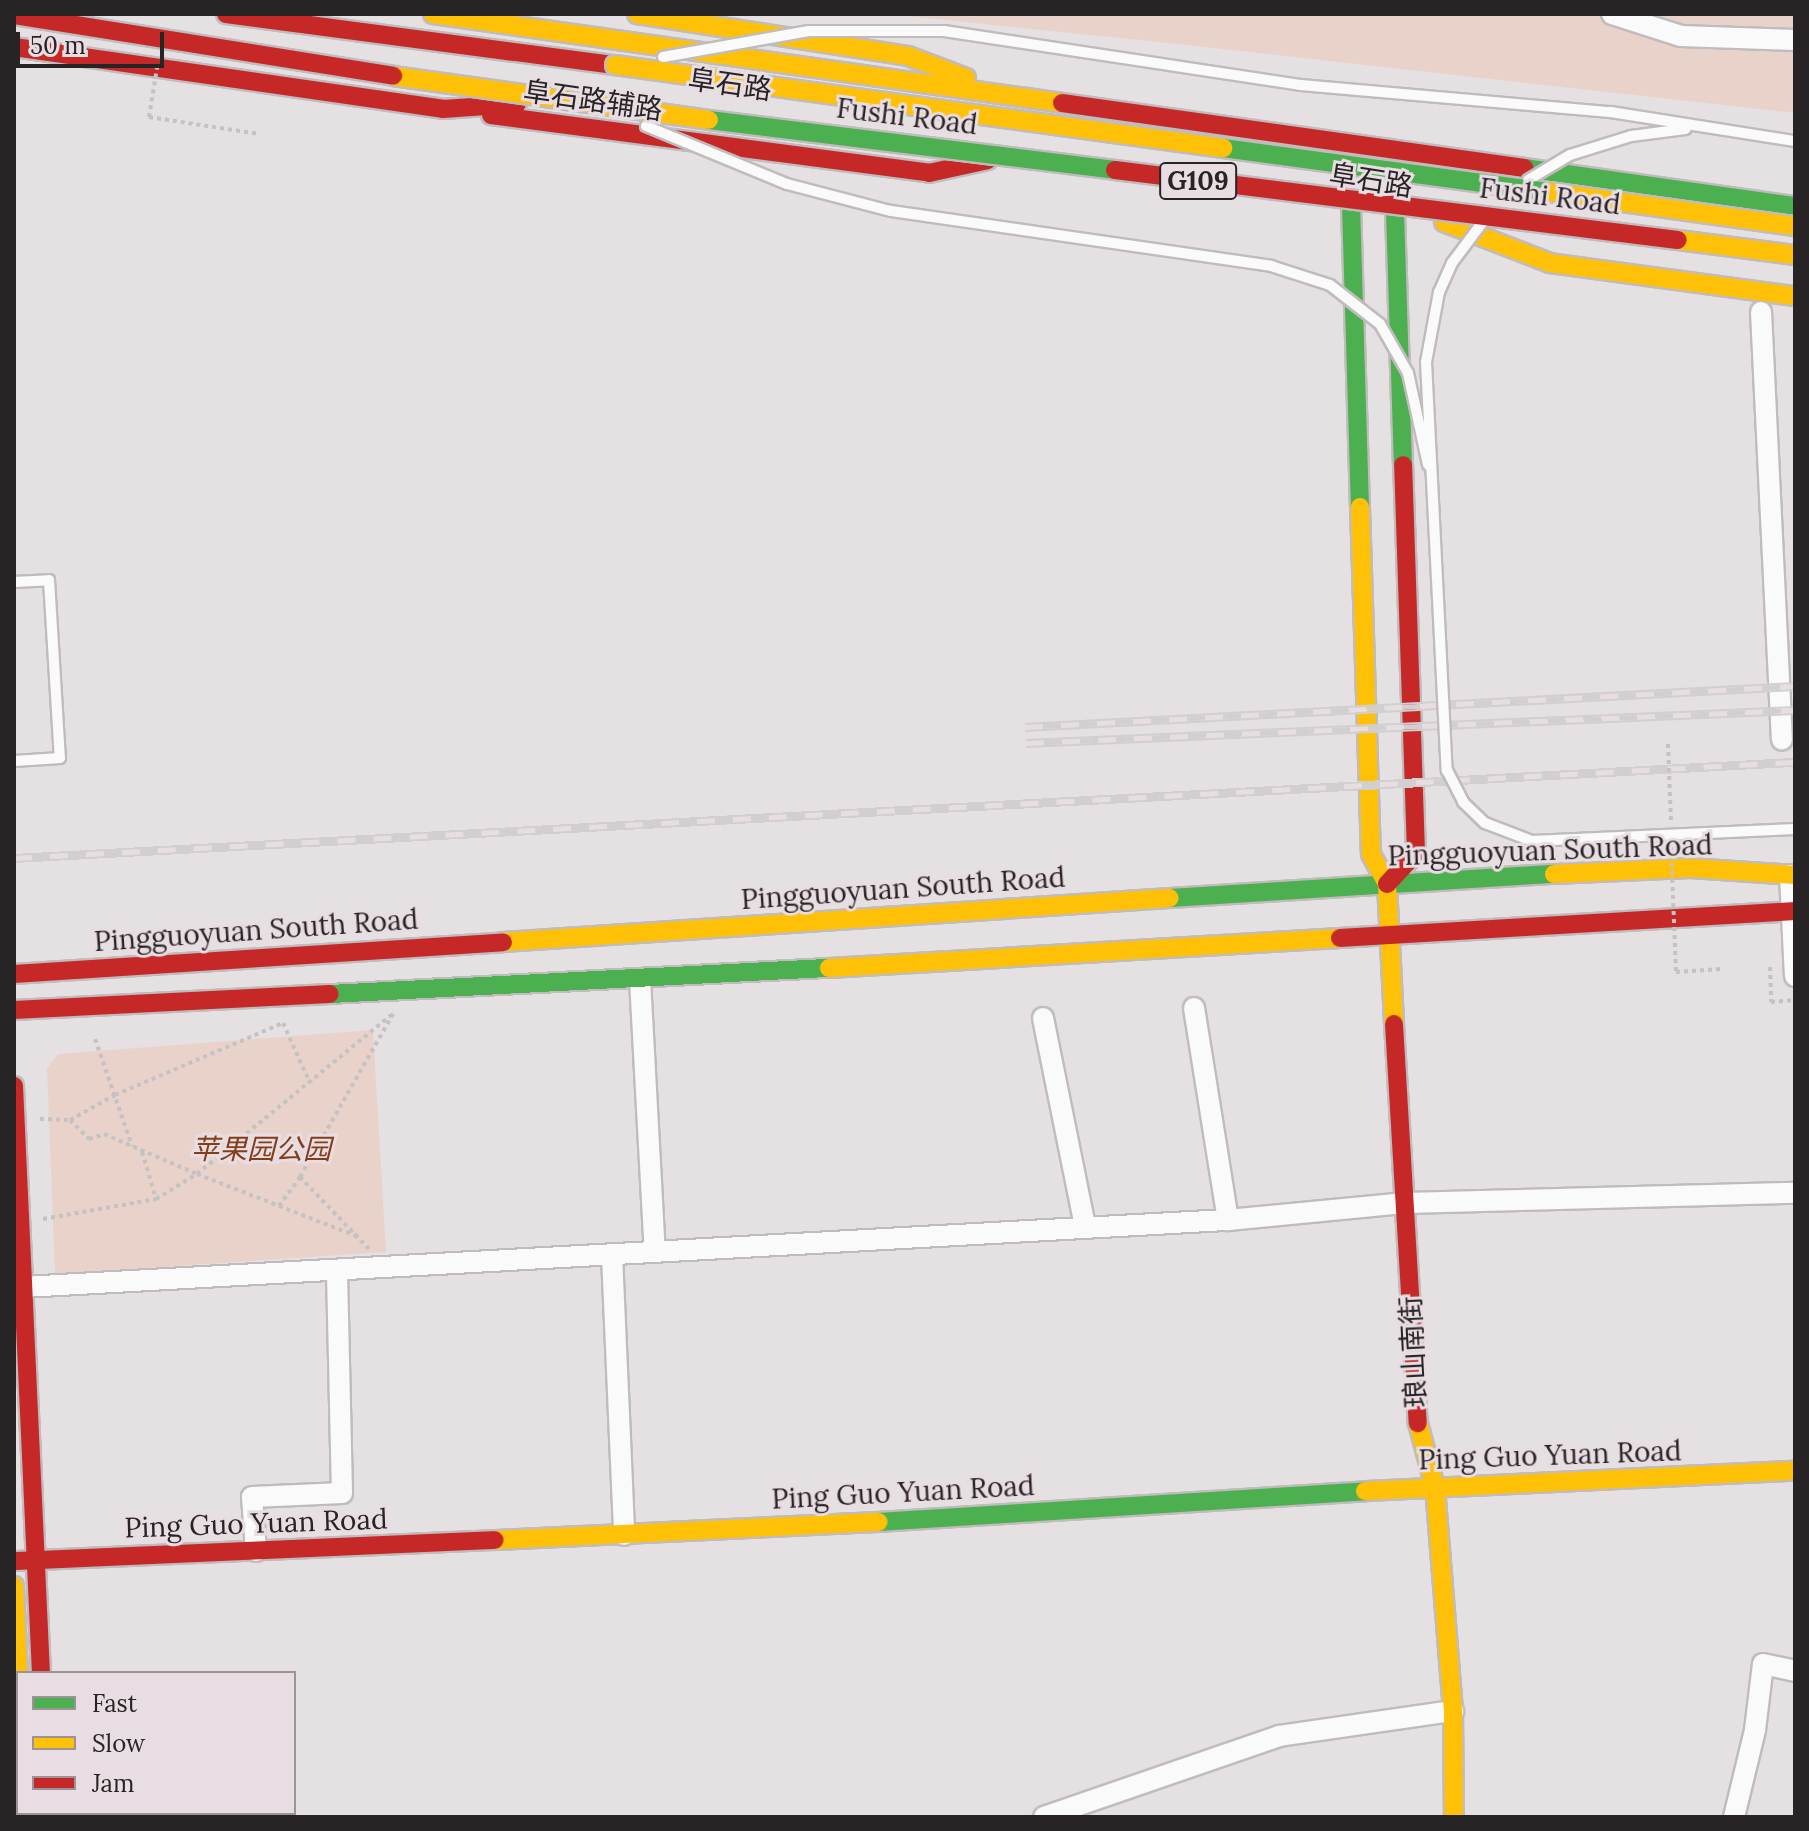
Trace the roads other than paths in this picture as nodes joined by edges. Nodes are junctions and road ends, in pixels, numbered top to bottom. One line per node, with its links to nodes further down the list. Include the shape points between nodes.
1 (226, 14): 8 (main road, Fushi Road / G109)
2 (433, 14): 9 (main road, 阜石路)
3 (637, 14): 9 (main road, via 908,56)
4 (1612, 14): 6 (street, via 1681,36)
5 (14, 15): 10 (main road, Fushi Road / G109, bridge)
6 (1795, 40)
7 (14, 47): 11 (main road, 阜石路)
8 (615, 65): 12 (lane, bridge, via 809,31 944,31 1300,85 1611,112); 21 (main road, Fushi Road / G109, bridge)
9 (1011, 96): 18 (main road, 阜石路)
10 (600, 106): 22 (main road, Fushi Road / G109, bridge); 26 (lane, bridge, via 787,184 891,211 1271,266 1330,285 1380,324 1408,373)
11 (443, 109): 14 (main road, 阜石路, via 623,97); 14 (main road, 阜石路辅路, via 929,173)
12 (1696, 128): 13 (lane, bridge); 15 (lane, bridge, via 1631,136 1570,155)
13 (1795, 141)
14 (1020, 153): 16 (main road, 阜石路)
15 (1506, 197)
16 (1351, 205): 19 (main road, 阜石路); 32 (main road, via 1371,854)
17 (1496, 205): 26 (lane, bridge, via 1452,263 1439,292 1426,362)
18 (1795, 206)
19 (1395, 212): 20 (main road, 阜石路); 32 (main road, via 1416,853)
20 (1435, 218): 23 (main road, 阜石路); 24 (main road, 阜石路, via 1550,263)
21 (1795, 226)
22 (1795, 255)
23 (1795, 267)
24 (1795, 296)
25 (1761, 312): 28 (street)
26 (1435, 498): 30 (lane, bridge, via 1447,770 1463,802 1485,823 1532,841)
27 (14, 582): 29 (lane, via 49,580 60,758)
28 (1782, 739)
29 (14, 761)
30 (1795, 829)
31 (1792, 875): 32 (main road, Pingguoyuan South Road, via 1690,868); 33 (street)
32 (1387, 884): 34 (main road, 琅山南街); 35 (main road, Pingguoyuan South Road)
33 (1794, 911): 34 (main road); 36 (street)
34 (1390, 936): 37 (main road); 43 (main road, 琅山南街)
35 (14, 974)
36 (1795, 976)
37 (640, 979): 39 (main road); 46 (street)
38 (1194, 1008): 44 (street)
39 (14, 1010)
40 (1043, 1018): 45 (street)
41 (14, 1086): 49 (main road)
42 (1795, 1193): 43 (street)
43 (1406, 1203): 44 (street); 51 (main road, 琅山南街, via 1413,1406)
44 (1228, 1220): 45 (street)
45 (1085, 1227): 46 (street)
46 (655, 1252): 47 (street)
47 (612, 1255): 48 (street); 52 (street)
48 (337, 1271): 49 (street); 53 (street, via 342,1493 252,1497)
49 (24, 1287): 55 (main road)
50 (1795, 1471): 51 (main road, Ping Guo Yuan Road)
51 (1435, 1487): 52 (main road, Ping Guo Yuan Road); 60 (main road, 琅山南街)
52 (624, 1535): 53 (main road, Ping Guo Yuan Road)
53 (256, 1551): 55 (main road, Ping Guo Yuan Road)
54 (14, 1561): 55 (main road, Ping Guo Yuan Road)
55 (37, 1561): 58 (main road)
56 (14, 1586): 57 (main road)
57 (18, 1671)
58 (41, 1671)
59 (1795, 1671): 63 (street, via 1763,1664 1755,1730)
60 (1453, 1711): 61 (street, via 1279,1736); 62 (main road, 琅山南街)
61 (1044, 1817)
62 (1454, 1817)
63 (1734, 1817)

